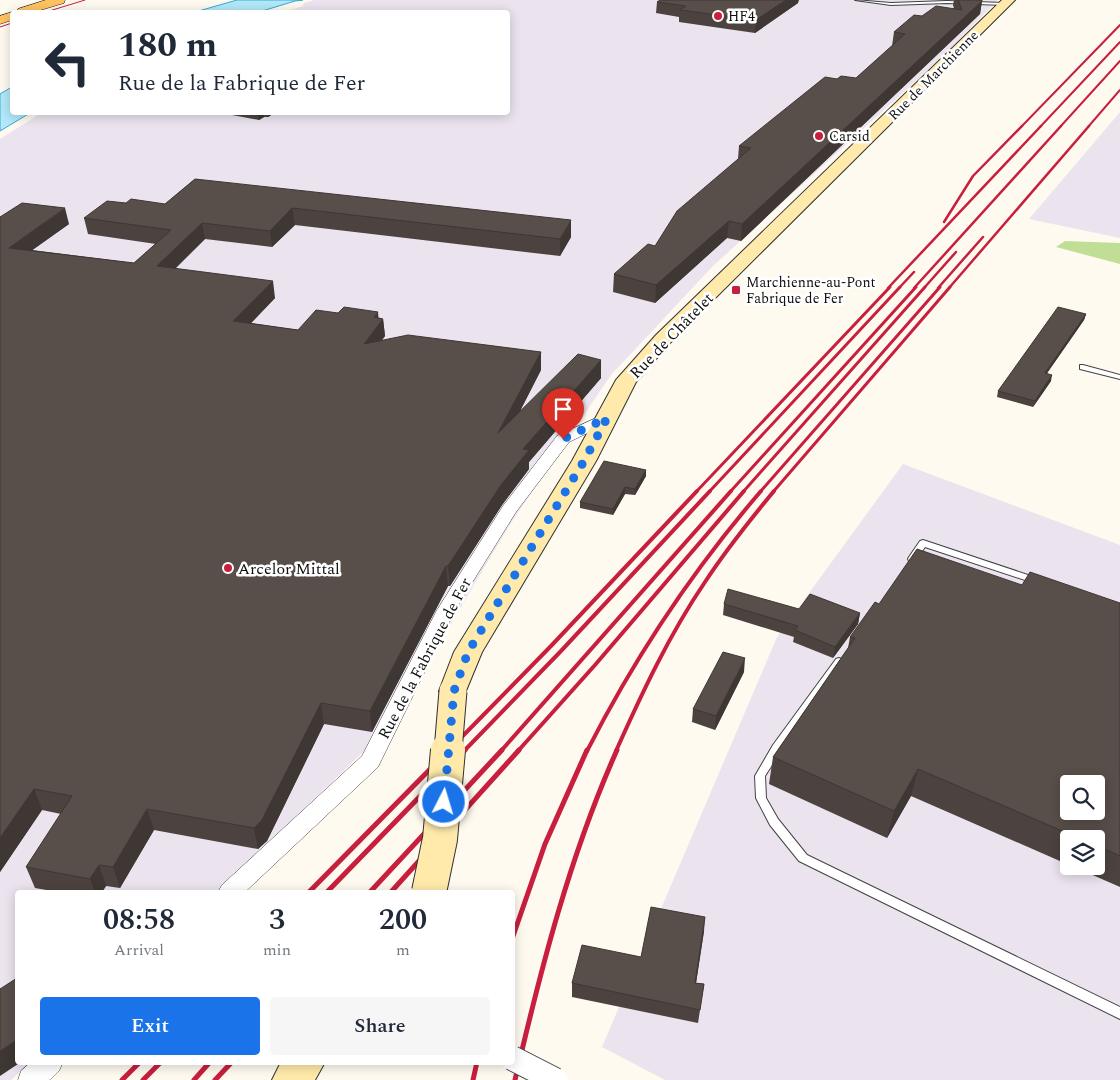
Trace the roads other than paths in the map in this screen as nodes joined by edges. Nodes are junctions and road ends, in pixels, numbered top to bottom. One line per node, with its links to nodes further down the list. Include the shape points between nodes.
1 (59, 0): 5 (main road)
2 (857, 0): 3 (lane)
3 (891, 4): 4 (lane); 4 (lane)
4 (1005, 4): 6 (main road, Rue de Marchienne)
5 (29, 10)
6 (750, 255): 9 (main road, Rue de Châtelet, via 627,380)
7 (1083, 367): 8 (lane)
8 (1120, 377)
9 (607, 418): 13 (street, Rue de la Fabrique de Fer, via 563,439 510,510 446,610 370,761); 14 (main road, Rue de Châtelet, bridge, via 468,652 454,691 440,839)
10 (906, 567): 11 (lane, via 923,543)
11 (1045, 584)
12 (845, 654): 15 (lane, via 760,776 760,798 774,822 803,858)
13 (232, 890)
14 (429, 890)
15 (1120, 1012)
16 (515, 1060): 21 (street, bridge)
17 (47, 1065): 19 (street)
18 (304, 1065): 20 (main road)
19 (31, 1080)
20 (291, 1080)
21 (555, 1080)

